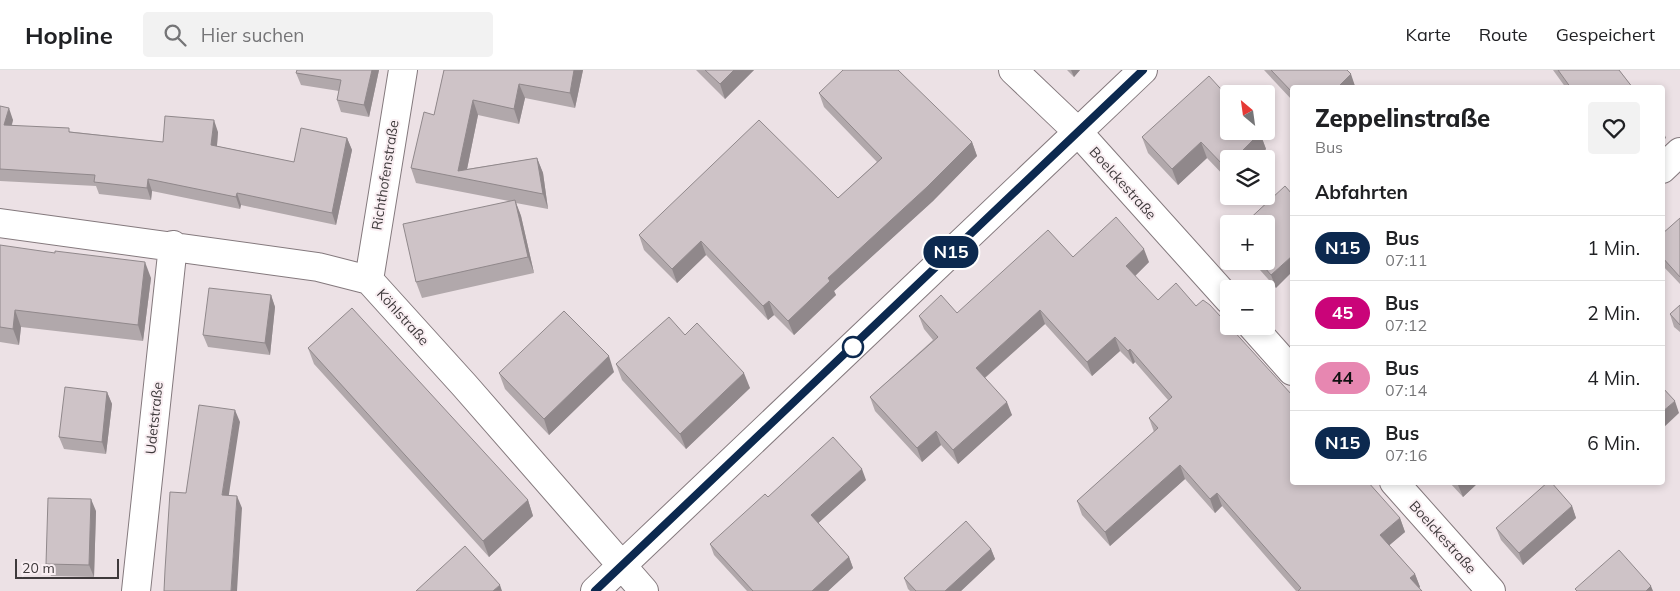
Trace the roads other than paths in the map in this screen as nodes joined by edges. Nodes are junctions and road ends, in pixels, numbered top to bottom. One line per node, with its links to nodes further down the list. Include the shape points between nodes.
1 (403, 70): 9 (street, Richthofenstraße)
2 (1013, 70): 4 (street, Boelckestraße)
3 (1144, 70): 4 (street)
4 (1077, 132): 10 (street, Boelckestraße); 14 (street)
5 (1680, 152): 6 (street)
6 (1665, 166)
7 (0, 222): 8 (street, Köhlstraße)
8 (173, 246): 9 (street, Köhlstraße, via 318,267); 15 (street, Udetstraße)
9 (369, 280): 14 (street, Köhlstraße)
10 (1220, 290)
11 (1260, 335): 12 (street)
12 (1290, 369)
13 (1397, 485): 18 (street, Boelckestraße)
14 (622, 566): 16 (street); 17 (street, Köhlstraße)
15 (136, 591)
16 (595, 591)
17 (644, 591)
18 (1491, 591)

